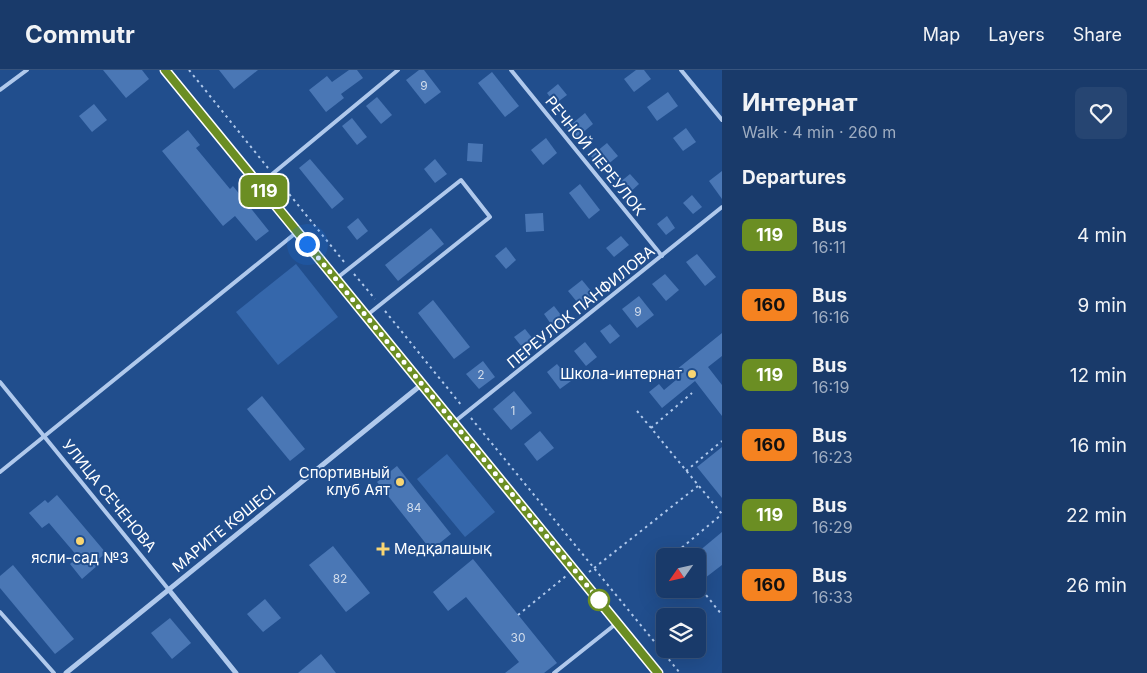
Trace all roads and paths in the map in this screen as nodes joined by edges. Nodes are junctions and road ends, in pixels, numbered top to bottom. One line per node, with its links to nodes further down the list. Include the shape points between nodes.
1 (27, 70): 7 (lane)
2 (165, 70): 10 (street)
3 (189, 70): 9 (path)
4 (398, 70): 9 (lane)
5 (510, 70): 13 (lane, РЕЧНОЙ ПЕРЕУЛОК)
6 (681, 70): 8 (lane)
7 (0, 90)
8 (722, 120)
9 (272, 173): 10 (lane); 14 (path)
10 (259, 185): 12 (street)
11 (722, 207): 13 (lane, ПЕРЕУЛОК ПАНФИЛОВА)
12 (297, 232): 15 (street); 25 (lane)
13 (662, 256): 22 (lane, ПЕРЕУЛОК ПАНФИЛОВА)
14 (350, 268): 15 (lane); 16 (path); 16 (lane, via 461,180 490,216)
15 (335, 279): 17 (street)
16 (380, 305): 17 (lane); 22 (path)
17 (366, 316): 19 (street)
18 (0, 382): 25 (lane, УЛИЦА СЕЧЕНОВА)
19 (421, 385): 23 (street); 35 (street, МАРИТЕ КӨШЕСІ)
20 (692, 393): 24 (path)
21 (637, 411): 24 (path)
22 (467, 412): 23 (lane, ПЕРЕУЛОК ПАНФИЛОВА); 32 (path)
23 (453, 423): 33 (street)
24 (651, 428): 27 (path)
25 (44, 436): 28 (lane); 35 (lane, УЛИЦА СЕЧЕНОВА)
26 (722, 440): 27 (path)
27 (686, 470): 29 (path)
28 (0, 472)
29 (698, 486): 30 (path); 32 (path)
30 (722, 514): 31 (path)
31 (680, 548)
32 (594, 568): 34 (path); 46 (path)
33 (574, 570): 34 (street); 38 (path)
34 (581, 578): 40 (street)
35 (169, 590): 42 (street, МАРИТЕ КӨШЕСІ); 43 (street, УЛИЦА СЕЧЕНОВА)
36 (706, 595): 39 (path)
37 (0, 612): 41 (lane)
38 (518, 615)
39 (722, 615)
40 (618, 623): 44 (lane); 45 (street)
41 (54, 673)
42 (66, 673)
43 (236, 673)
44 (554, 673)
45 (658, 673)
46 (680, 673)

